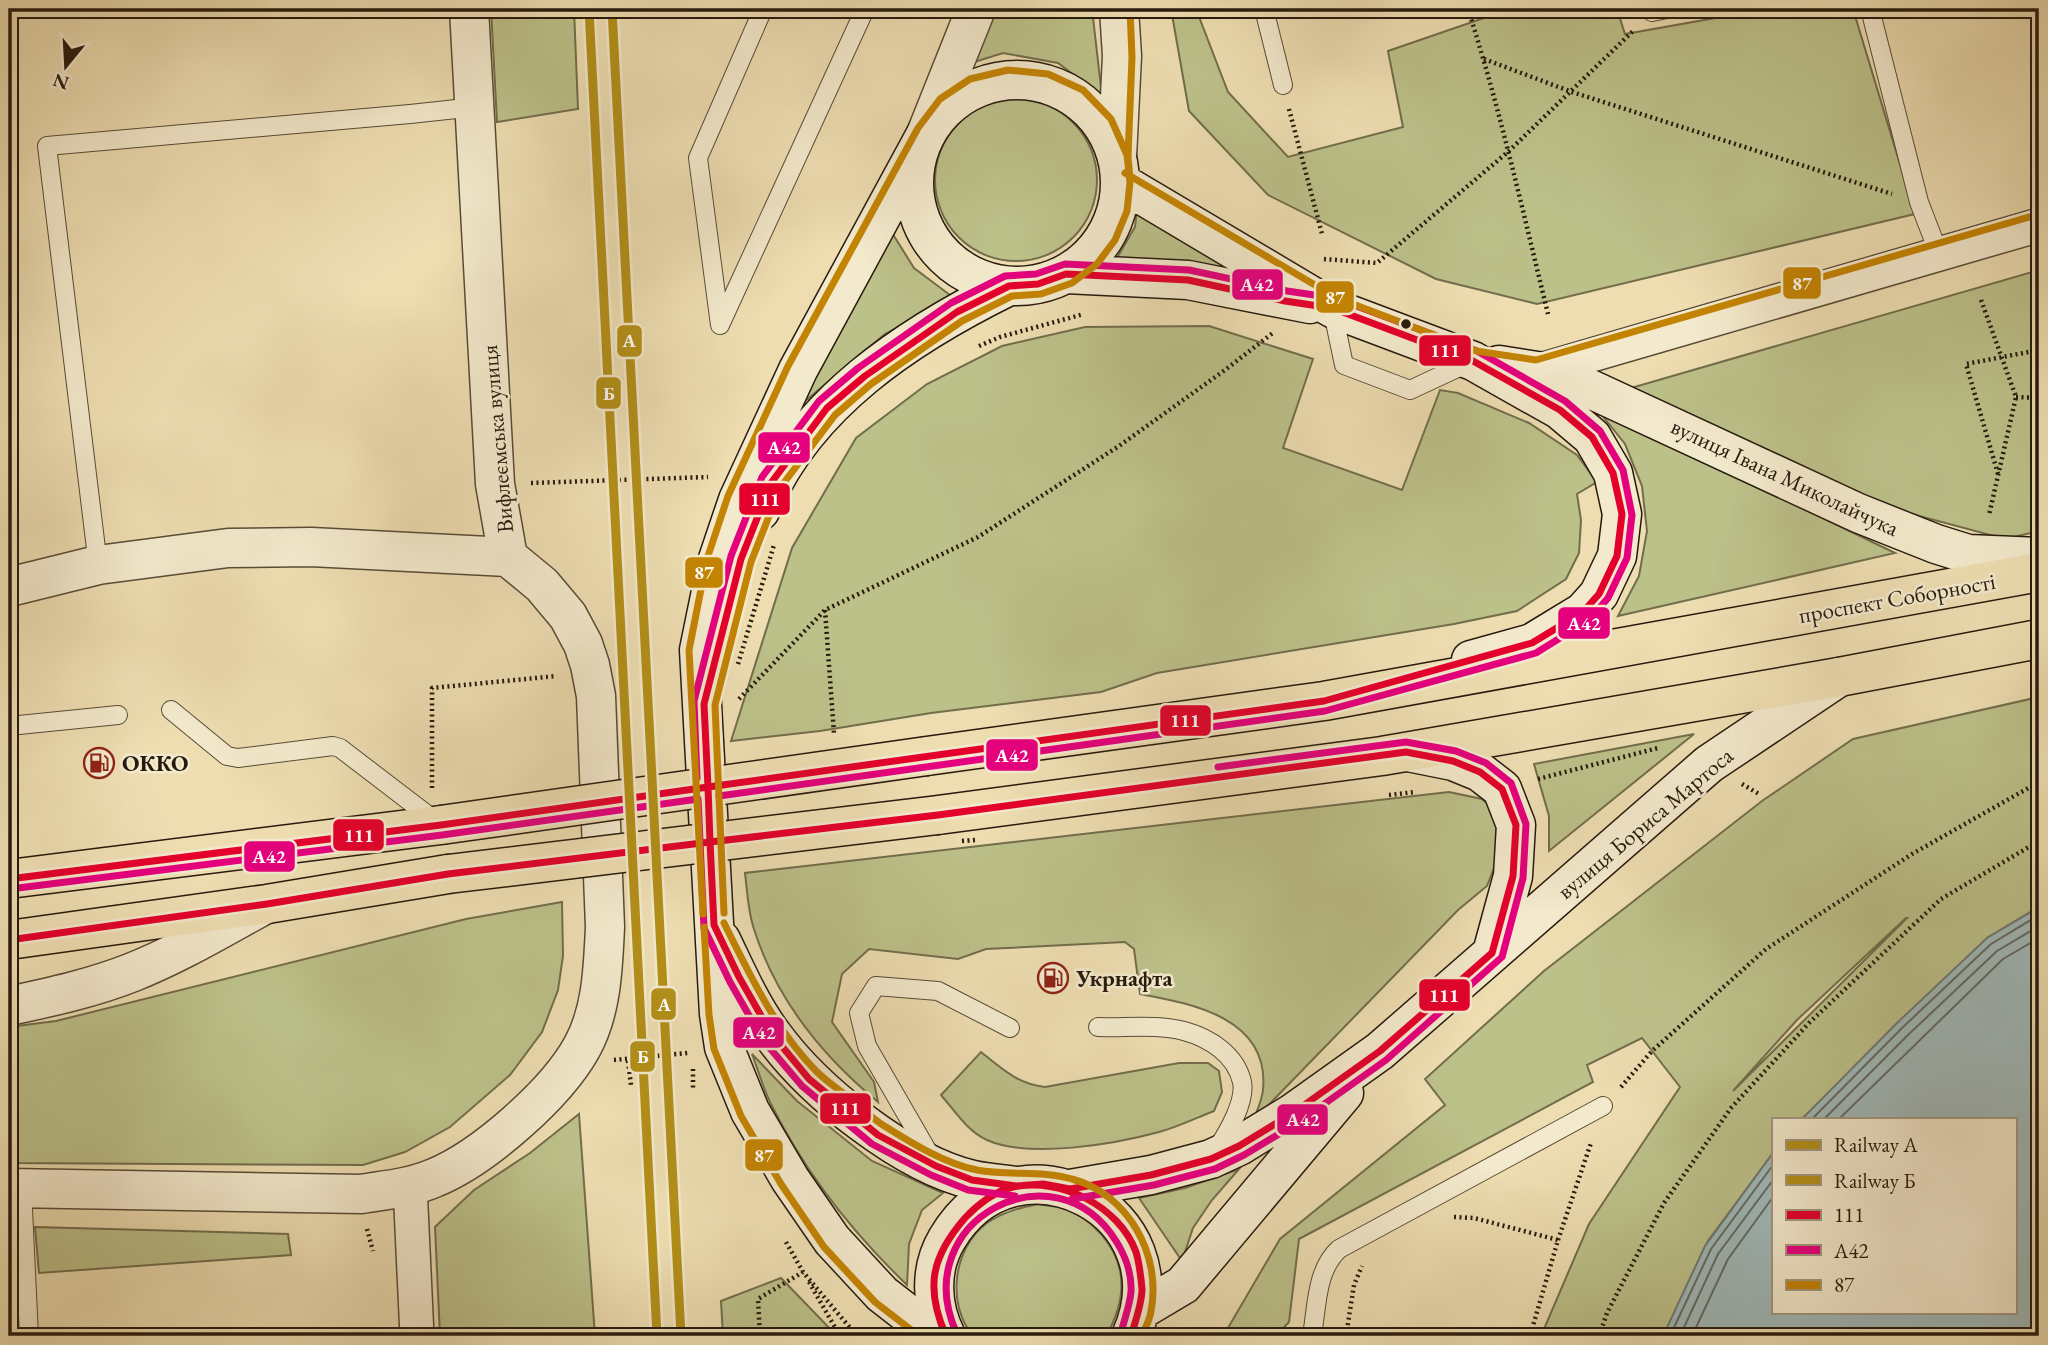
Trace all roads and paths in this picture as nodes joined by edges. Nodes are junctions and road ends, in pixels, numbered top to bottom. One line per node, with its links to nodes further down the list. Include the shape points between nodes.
1 (470, 9): 13 (main road, Вифлеємська вулиця)
2 (763, 9): 3 (lane, via 698,158 720,325)
3 (865, 9)
4 (976, 9): 14 (main road)
5 (1119, 9): 16 (main road)
6 (1264, 9): 11 (lane)
7 (1468, 9): 10 (path)
8 (1870, 9): 17 (lane)
9 (1659, 10): 12 (path)
10 (1484, 59): 12 (path); 15 (path)
11 (1283, 85): 19 (path)
12 (1572, 92): 15 (path); 17 (path)
13 (475, 107): 43 (main road, Вифлеємська вулиця, via 495,484); 45 (lane, via 47,146)
14 (926, 134): 16 (main road, via 947,107 974,89 1009,80 1044,84 1077,99 1102,124); 23 (main road, via 914,166 914,200 926,232 946,260 975,278); 54 (main road, via 798,370 738,500 717,562 699,650)
15 (1509, 150): 21 (path, via 1377,263); 27 (path)
16 (1119, 169): 22 (main road, via 1117,209 1106,235 1089,258); 25 (main road, вулиця Івана Миколайчука)
17 (1919, 202): 20 (lane)
18 (2039, 225): 20 (street, вулиця Івана Миколайчука)
19 (1322, 234)
20 (1939, 254): 35 (street, вулиця Івана Миколайчука)
21 (1313, 258)
22 (1066, 274): 23 (main road, via 1038,284); 25 (main road, вулиця Івана Миколайчука, via 1188,280)
23 (1009, 286): 54 (main road, via 957,312 865,376 827,408 771,483 741,559)
24 (1981, 300): 33 (path)
25 (1332, 308): 34 (main road, вулиця Івана Миколайчука)
26 (1089, 313): 31 (path)
27 (1548, 314)
28 (1262, 328): 29 (path)
29 (1274, 332): 30 (path); 48 (path, via 1119,446 978,537)
30 (1286, 336)
31 (975, 348)
32 (2039, 349): 33 (path)
33 (2000, 356): 36 (path); 38 (path, via 1966,364)
34 (1473, 361): 35 (main road, вулиця Івана Миколайчука); 53 (main road, вулиця Івана Миколайчука, via 1560,411 1592,438 1613,473 1622,514 1617,556 1599,594 1583,612 1532,643)
35 (1536, 371): 44 (main road, вулиця Івана Миколайчука, via 1573,381 1858,513 1937,544 1968,554)
36 (2016, 397): 37 (path); 38 (path)
37 (2039, 398)
38 (1998, 474): 41 (path)
39 (711, 477): 40 (path)
40 (560, 481)
41 (1989, 515)
42 (776, 539): 51 (path)
43 (508, 557): 45 (main road, via 311,547 228,548); 79 (main road, Вифлеємська вулиця, via 542,584 568,616 583,645 596,696 605,927 597,1004 582,1047 553,1088 510,1129 464,1162)
44 (2039, 557)
45 (98, 565): 47 (main road)
46 (2039, 572): 53 (highway, проспект Соборності)
47 (9, 587)
48 (825, 610): 54 (path); 58 (path)
49 (2039, 639): 52 (highway)
50 (566, 676): 61 (path, via 432,688)
51 (734, 676)
52 (1839, 677): 59 (highway); 67 (main road, вулиця Бориса Мартоса, via 1709,764)
53 (1324, 701): 61 (highway, проспект Соборності, bridge, via 927,756)
54 (719, 705): 65 (main road)
55 (172, 710): 61 (lane, via 227,756 340,748)
56 (118, 715): 57 (lane)
57 (9, 726)
58 (834, 735)
59 (1406, 752): 64 (highway, bridge, via 448,874); 67 (main road, via 1453,761 1480,772 1502,789 1516,825 1513,876)
60 (2039, 782): 76 (path, via 1912,853 1766,949 1652,1051)
61 (437, 810): 63 (highway, проспект Соборності)
62 (2039, 841): 96 (path, via 1941,899 1809,1023 1731,1108 1664,1203)
63 (9, 880)
64 (267, 904): 66 (highway); 68 (main road, via 133,972)
65 (714, 925): 71 (main road); 78 (main road, via 771,1033 810,1079 878,1135)
66 (9, 940)
67 (1492, 953): 72 (main road, вулиця Бориса Мартоса)
68 (9, 1006)
69 (1098, 1027): 77 (lane, via 1183,1031 1212,1041 1232,1060 1242,1084 1239,1103)
70 (1010, 1028): 78 (lane, via 938,991 876,986 859,1013 867,1046)
71 (724, 1047): 74 (path); 91 (main road, via 750,1111 832,1240 882,1294)
72 (1380, 1051): 77 (main road, вулиця Бориса Мартоса, via 1293,1113); 86 (main road, вулиця Бориса Мартоса, via 1183,1285)
73 (609, 1060): 74 (path)
74 (628, 1061): 75 (path)
75 (631, 1085)
76 (1603, 1106): 84 (path); 93 (lane, via 1339,1249 1321,1279)
77 (1211, 1158): 82 (main road, вулиця Бориса Мартоса, via 1151,1175)
78 (936, 1166): 80 (main road, via 972,1180)
79 (410, 1186): 81 (main road, Вифлеємська вулиця, via 361,1194); 88 (street)
80 (1016, 1186): 82 (main road); 92 (main road, via 984,1199 958,1222 940,1251 933,1284 938,1319)
81 (15, 1188): 87 (lane)
82 (1070, 1189): 86 (main road, via 1098,1202 1120,1223 1136,1249 1143,1279)
83 (1448, 1217): 84 (path, via 1474,1218)
84 (1558, 1240): 95 (path)
85 (1365, 1259): 94 (path, via 1354,1285)
86 (1137, 1329)
87 (29, 1336)
88 (417, 1336)
89 (760, 1336): 90 (path, via 758,1299 803,1272)
90 (840, 1336)
91 (936, 1336)
92 (946, 1336)
93 (1312, 1336)
94 (1346, 1336)
95 (1530, 1336)
96 (1599, 1336)

